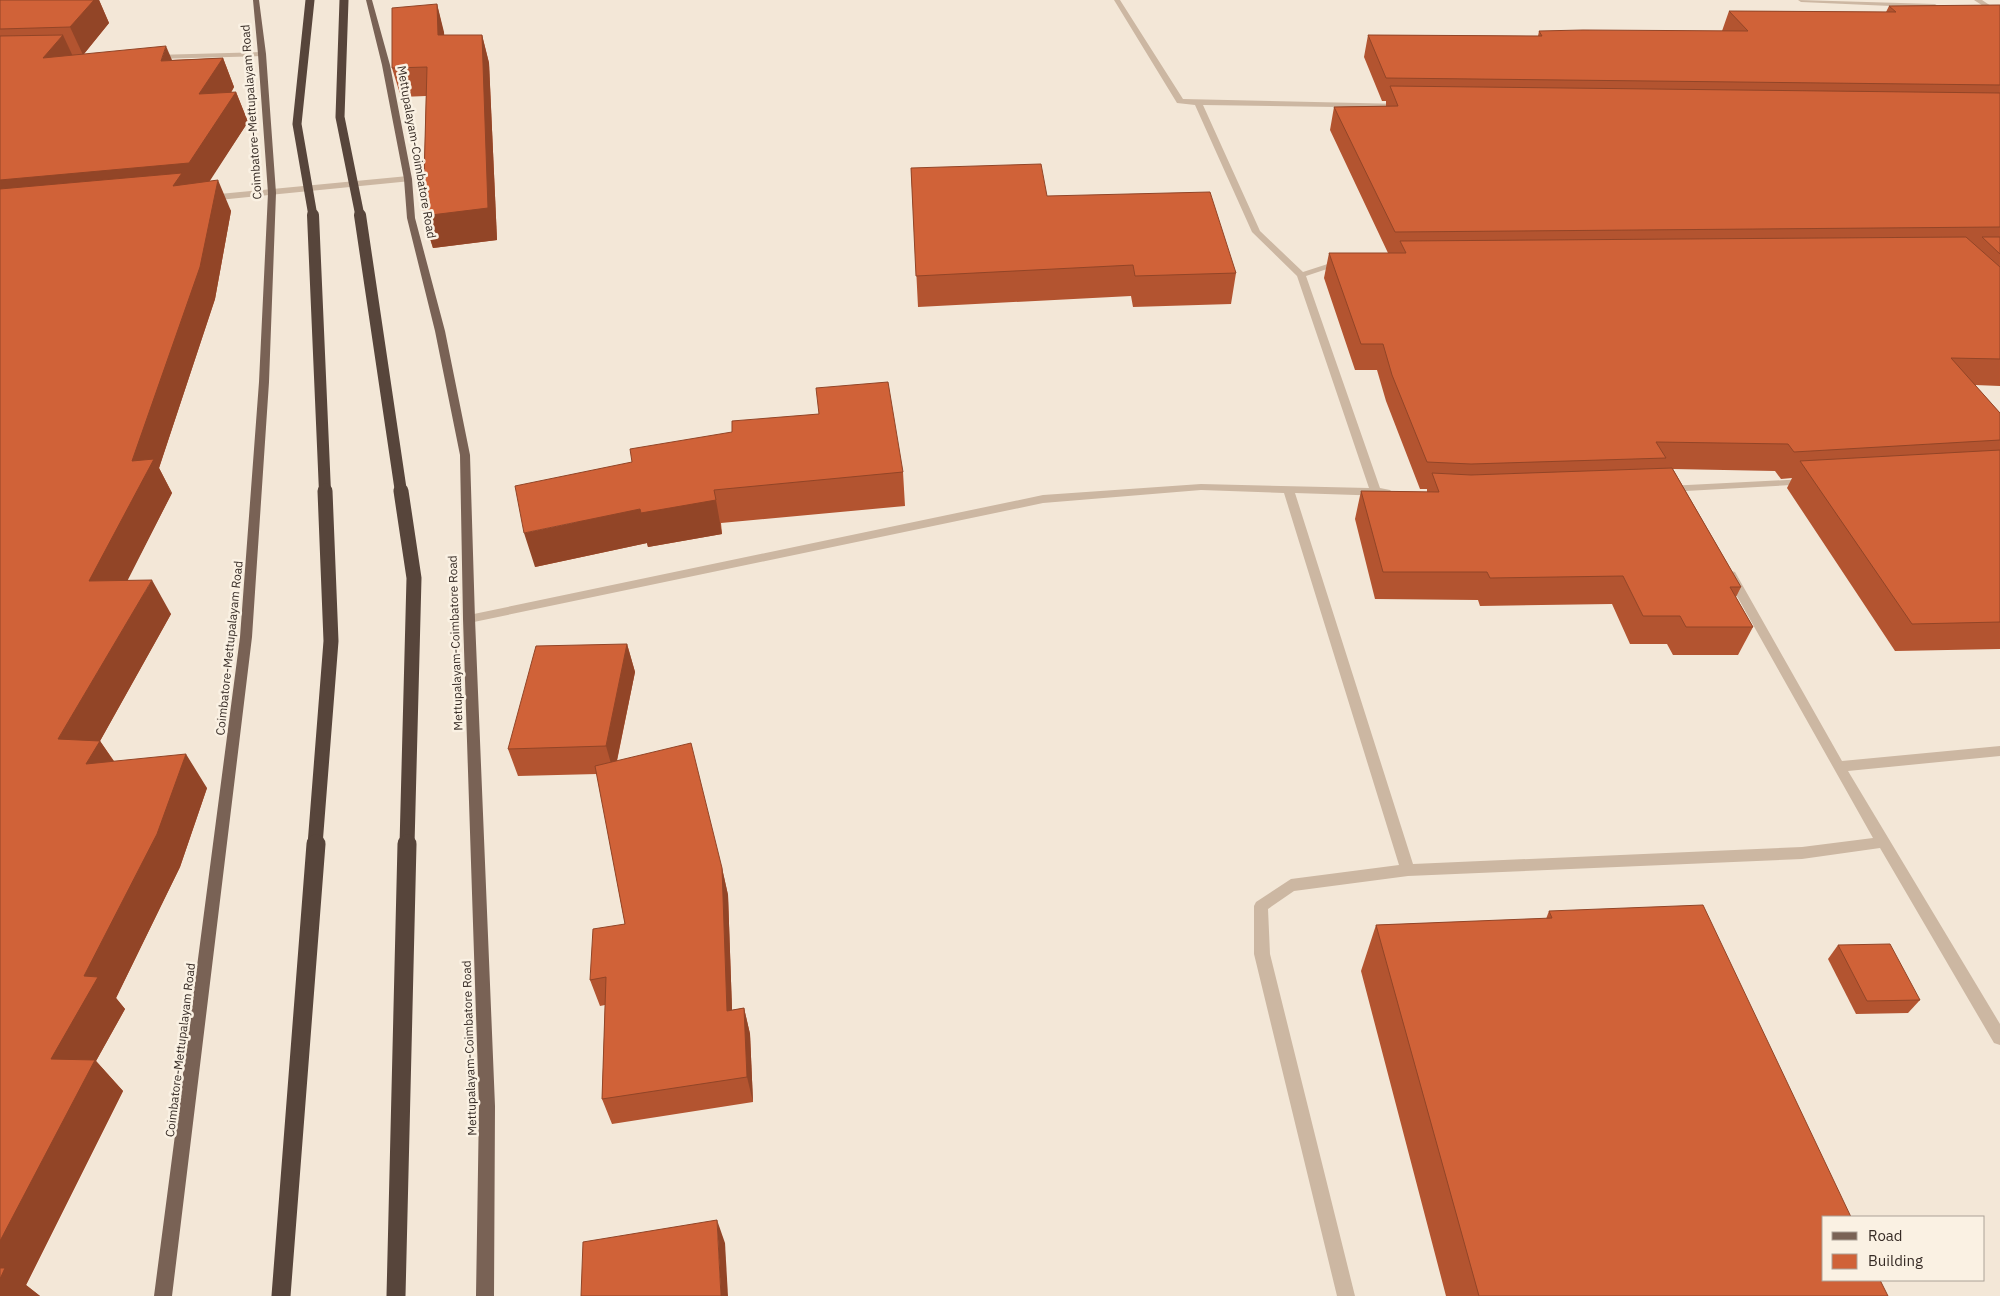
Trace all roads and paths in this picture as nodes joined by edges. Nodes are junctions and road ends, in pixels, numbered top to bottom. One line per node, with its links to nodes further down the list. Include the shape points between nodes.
1 (256, 0): 12 (main road, Coimbatore-Mettupalayam Road)
2 (310, 0): 34 (highway, bridge, via 297,124 312,204 322,370 331,641)
3 (344, 0): 35 (highway, bridge, via 340,117 358,202 414,578)
4 (369, 0): 16 (main road, Mettupalayam-Coimbatore Road, via 386,65)
5 (1117, 0): 14 (street, via 1180,100)
6 (1802, 0): 8 (street)
7 (1977, 0): 10 (street)
8 (1944, 7)
9 (1973, 8): 10 (street)
10 (1992, 9): 11 (street)
11 (2000, 14)
12 (262, 54): 13 (street); 17 (main road, Coimbatore-Mettupalayam Road)
13 (146, 57)
14 (1198, 103): 15 (street); 20 (street, via 1256,232)
15 (1416, 106)
16 (408, 179): 17 (street); 27 (main road, Mettupalayam-Coimbatore Road, via 411,218 440,330 465,455)
17 (272, 193): 18 (street); 33 (main road, Coimbatore-Mettupalayam Road, via 264,382 246,638)
18 (204, 199)
19 (1355, 262): 20 (street)
20 (1301, 275): 24 (street)
21 (1821, 481): 23 (street, via 1684,493)
22 (1288, 489): 24 (street); 27 (street, via 1201,487 1043,499); 31 (street)
23 (1652, 490)
24 (1376, 492): 25 (street)
25 (1395, 493)
26 (1726, 567): 29 (street)
27 (469, 620): 36 (main road, Mettupalayam-Coimbatore Road, via 487,1106)
28 (2000, 751): 29 (street)
29 (1838, 766): 30 (street)
30 (1885, 842): 31 (street, via 1802,853); 32 (street)
31 (1408, 870): 37 (street, via 1291,885 1262,906 1262,954)
32 (2000, 1038)
33 (163, 1296)
34 (281, 1296)
35 (396, 1296)
36 (485, 1296)
37 (1346, 1296)

